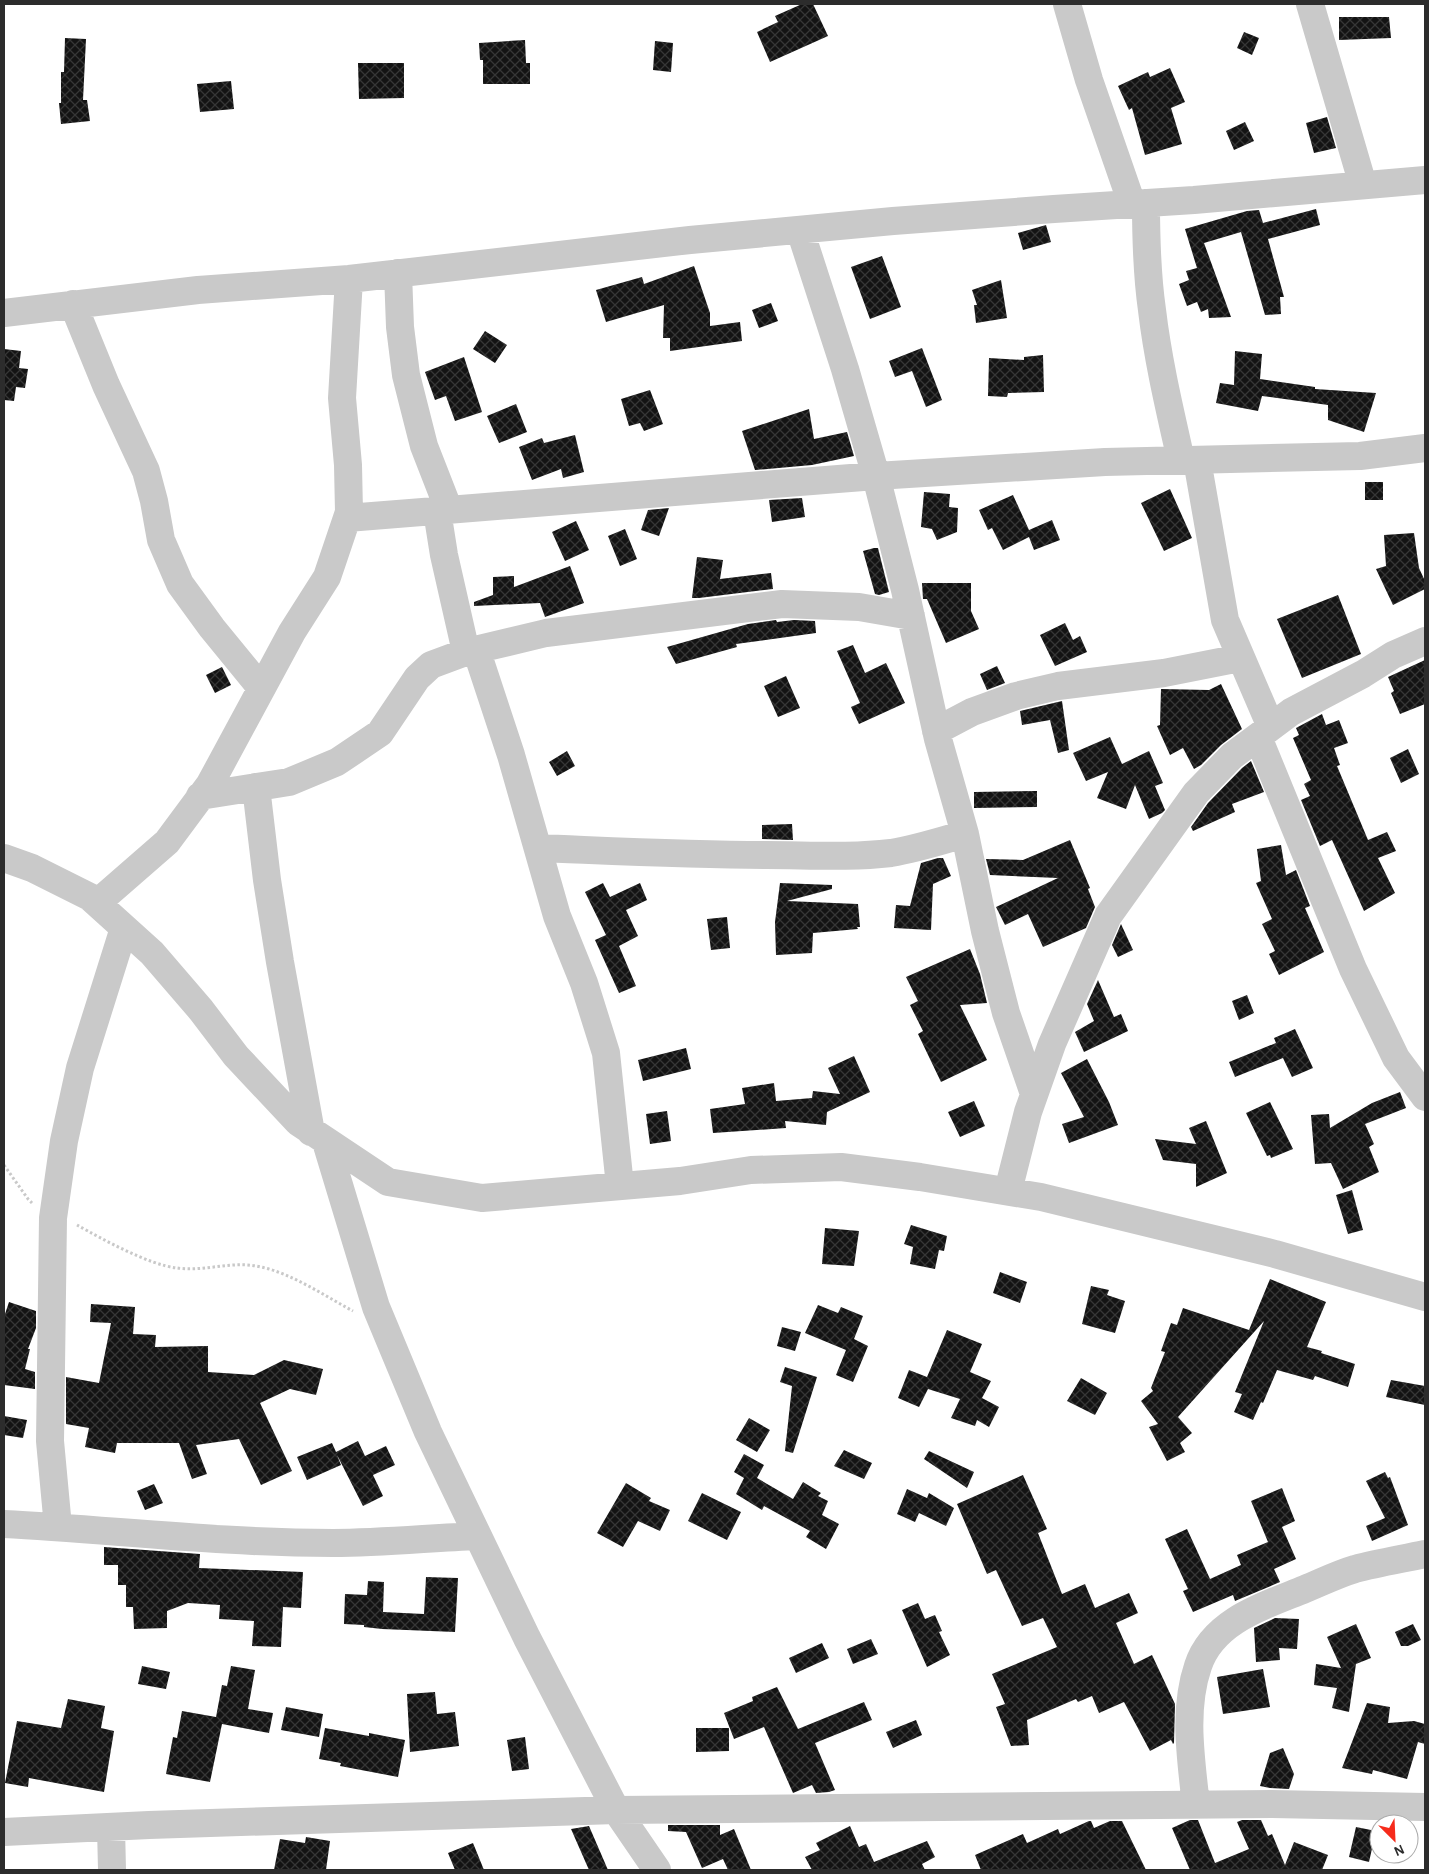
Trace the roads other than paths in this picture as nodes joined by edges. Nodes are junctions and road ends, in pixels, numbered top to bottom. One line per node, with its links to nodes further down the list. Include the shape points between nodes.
1 (1067, 4): 5 (street, via 1089,80)
2 (1310, 4): 4 (street)
3 (1425, 180): 4 (street)
4 (1363, 185): 5 (street)
5 (1139, 204): 6 (street); 12 (street, via 1166,390)
6 (800, 230): 7 (street); 13 (street)
7 (398, 273): 8 (street); 14 (street, via 406,375)
8 (349, 279): 9 (street, via 198,290); 15 (street, via 342,398 348,465)
9 (73, 304): 10 (street); 20 (street, via 146,472 161,540 180,584)
10 (4, 313)
11 (1425, 448): 12 (street, via 1360,456)
12 (1189, 460): 13 (street); 19 (street, via 1224,620)
13 (876, 476): 14 (street); 16 (street)
14 (443, 510): 15 (street); 18 (street, via 444,555)
15 (347, 518): 20 (street, via 327,576)
16 (911, 616): 18 (street, via 859,608 782,604 546,632); 21 (street)
17 (1425, 641): 22 (street, via 1393,655 1291,712)
18 (471, 650): 23 (street, via 431,665 417,678 380,733 337,762 289,782); 26 (street, via 511,755)
19 (1240, 658): 21 (street, via 1164,673 1058,686 1016,696 972,712); 22 (street)
20 (261, 688): 24 (street, via 210,784)
21 (936, 731): 25 (street)
22 (1264, 732): 30 (street, via 1232,756 1196,793 1108,916 1052,1044); 31 (street, via 1353,969 1396,1058)
23 (256, 787): 24 (street); 32 (street, via 280,962)
24 (200, 796): 28 (street, via 167,842)
25 (965, 834): 26 (street, via 892,853 817,857); 30 (street, via 1006,1013)
26 (538, 848): 33 (street, via 557,916 584,983 606,1053)
27 (4, 858): 28 (street, via 90,896)
28 (97, 903): 29 (street)
29 (124, 928): 32 (street, via 152,953 236,1056 298,1122); 37 (street, via 80,1068 64,1141 53,1215 50,1441)
30 (1034, 1094): 34 (street)
31 (1425, 1097)
32 (319, 1137): 33 (street, via 388,1182 482,1198); 38 (street, via 376,1307 428,1432)
33 (620, 1186): 34 (street, via 751,1170 840,1167)
34 (1008, 1191): 35 (street, via 1275,1254)
35 (1425, 1297)
36 (4, 1524): 37 (street)
37 (58, 1527): 38 (street, via 189,1538 334,1543)
38 (477, 1536): 42 (street)
39 (1425, 1554): 40 (street, via 1354,1570 1256,1608 1229,1625 1212,1641 1198,1664 1189,1704)
40 (1196, 1805): 41 (street); 42 (street)
41 (1425, 1807)
42 (616, 1810): 43 (street); 46 (street)
43 (111, 1827): 44 (street); 45 (street)
44 (4, 1832)
45 (112, 1870)
46 (657, 1870)

